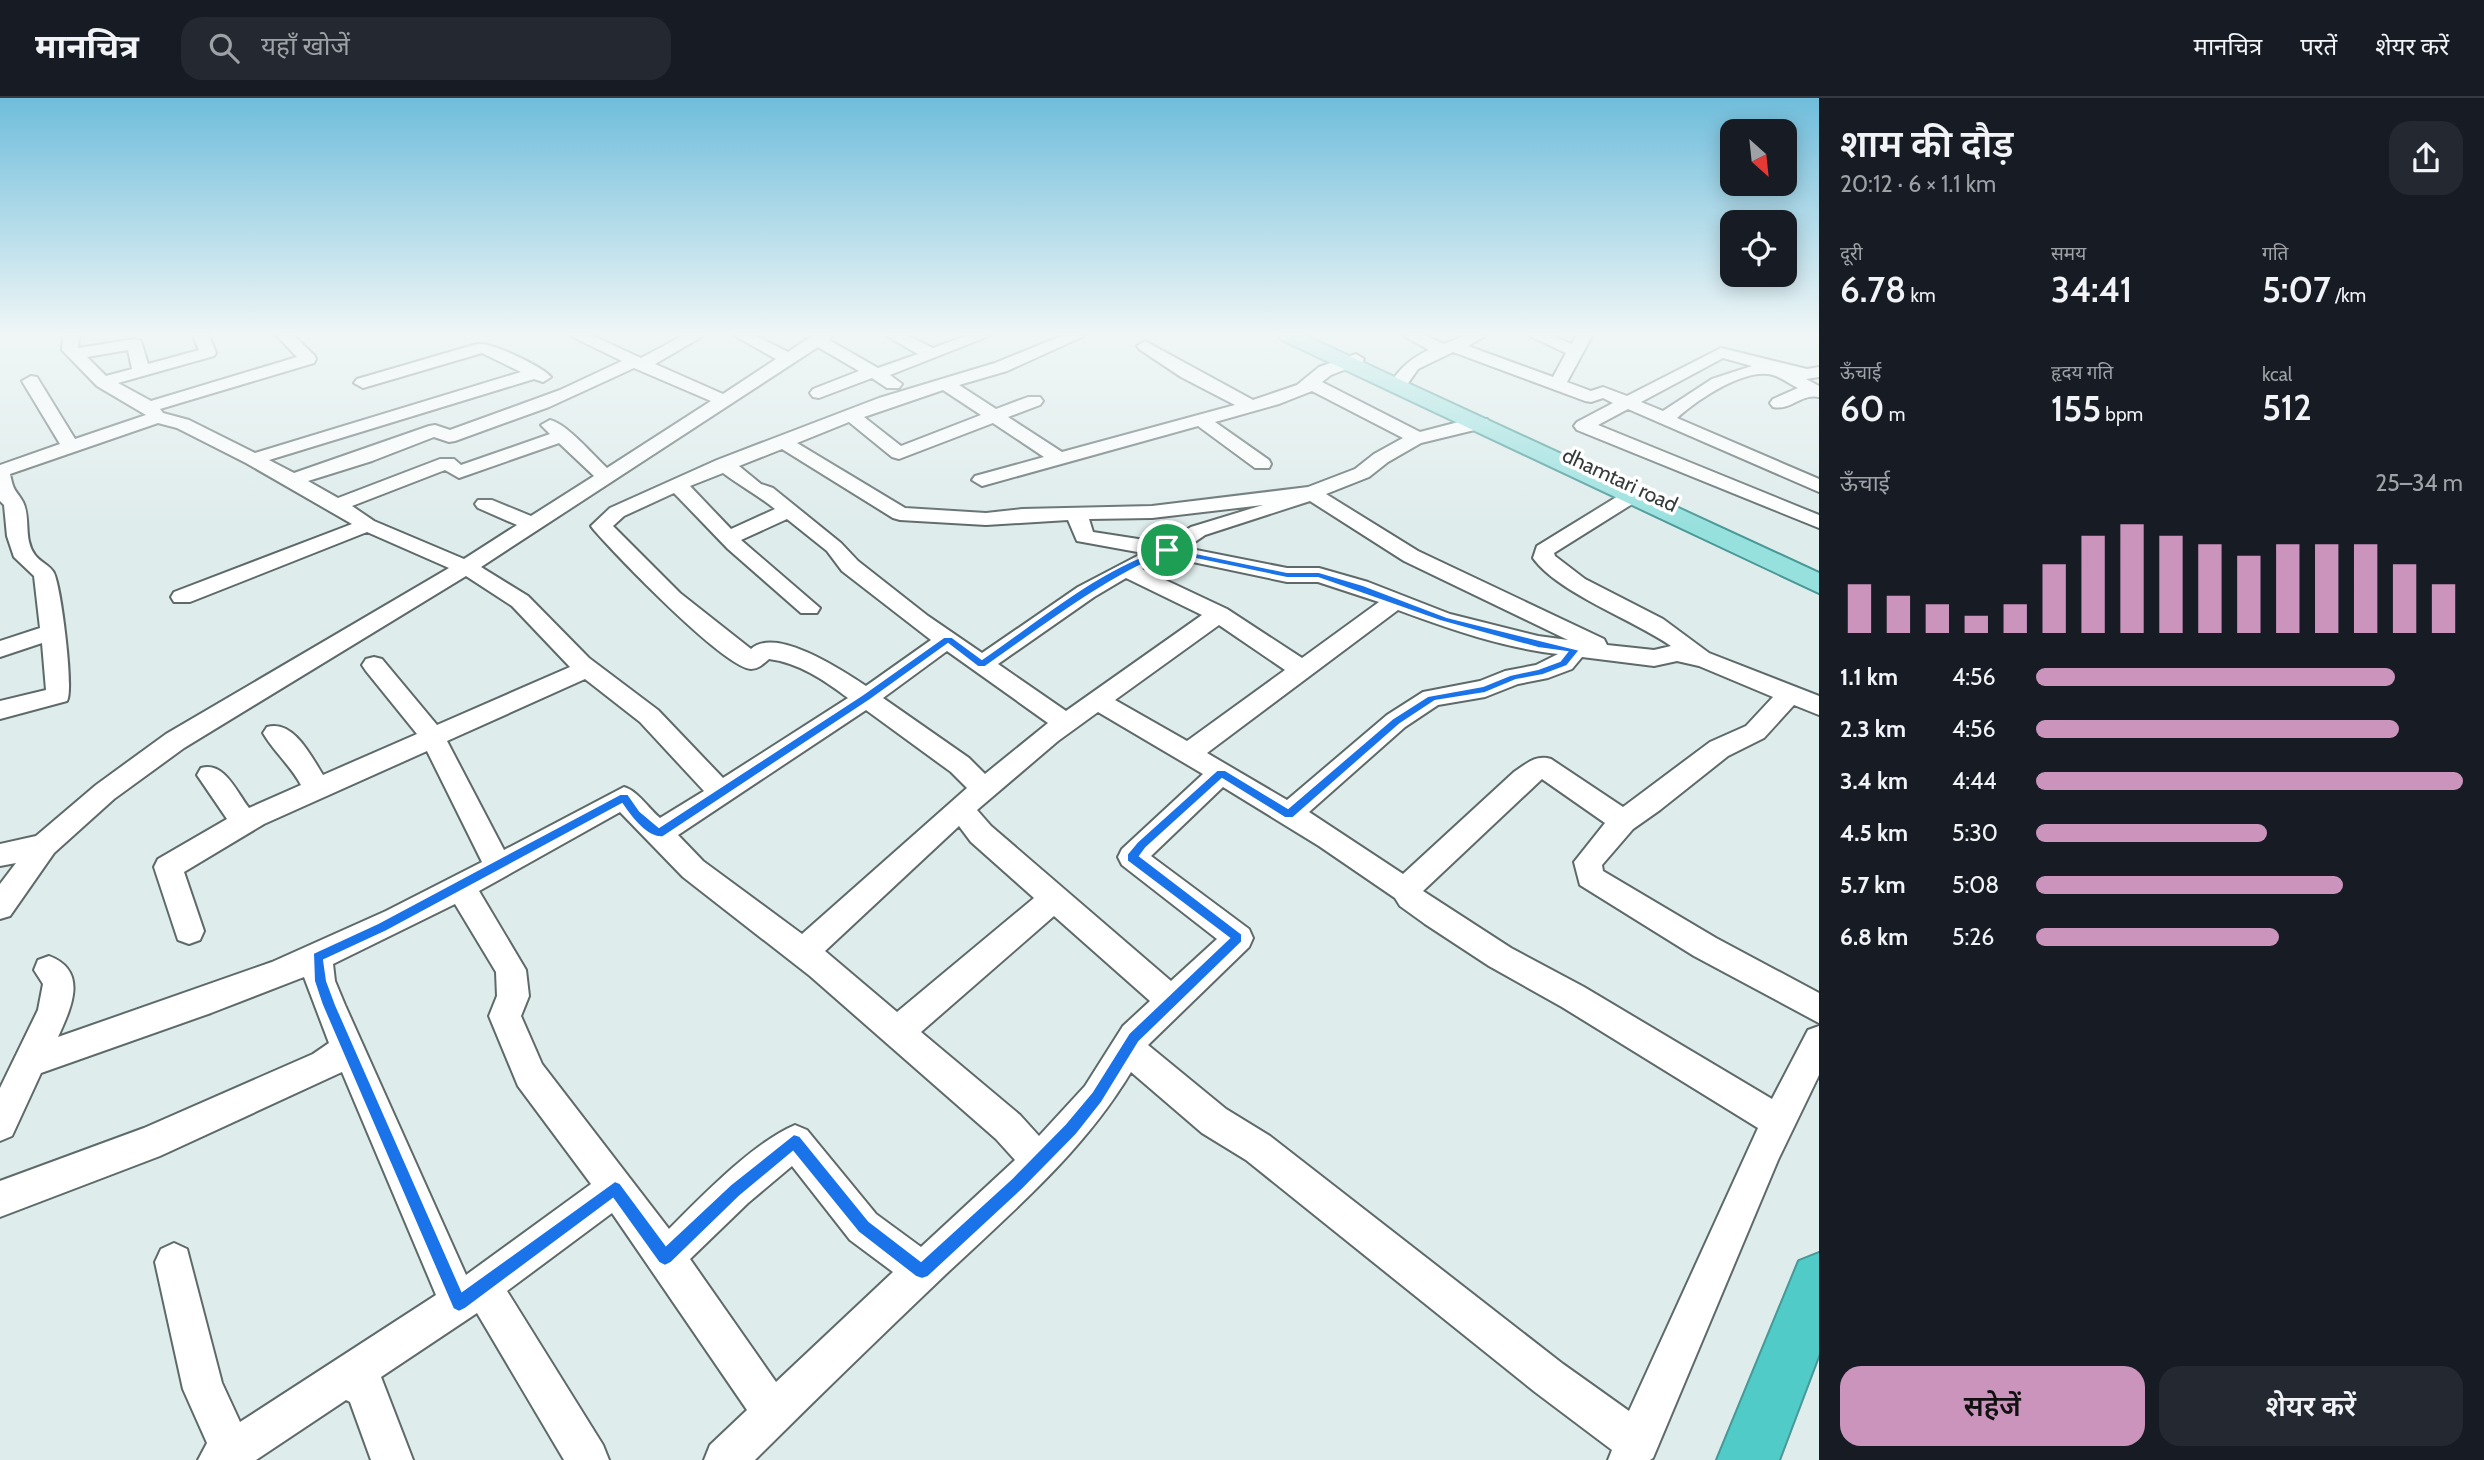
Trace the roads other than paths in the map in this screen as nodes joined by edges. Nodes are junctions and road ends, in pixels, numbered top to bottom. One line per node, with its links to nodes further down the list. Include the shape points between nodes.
1 (43, 400): 32 (street)
2 (132, 400): 23 (street)
3 (189, 400): 23 (street)
4 (449, 400): 33 (street)
5 (553, 400): 22 (street)
6 (722, 400): 38 (street)
7 (894, 400): 24 (street)
8 (968, 400): 25 (street)
9 (1239, 400): 21 (street)
10 (1271, 400): 21 (street)
11 (1342, 400): 30 (street)
12 (1434, 400): 28 (main road)
13 (1438, 400): 56 (main road, dhamtari road)
14 (1621, 400): 19 (street)
15 (1635, 400): 19 (street)
16 (1688, 400): 26 (street)
17 (1789, 400): 20 (street)
18 (1034, 401): 25 (street)
19 (1629, 403): 26 (street); 49 (street, via 1583,426)
20 (1779, 403)
21 (1251, 406): 27 (street)
22 (531, 408): 29 (street); 40 (street, via 449,437 435,430)
23 (153, 412): 32 (street); 33 (street)
24 (851, 415): 25 (street, via 899,453); 31 (street)
25 (993, 417): 34 (street)
26 (1668, 420): 42 (street)
27 (1202, 421): 34 (street); 36 (street)
28 (1481, 423): 30 (street); 44 (main road)
29 (563, 436): 38 (street); 46 (street, via 459,472 447,463)
30 (1417, 438): 43 (street, via 1362,473)
31 (783, 442): 35 (street); 48 (street, via 901,514 986,519)
32 (71, 447): 37 (street)
33 (253, 459): 40 (street)
34 (1059, 459): 39 (street)
35 (724, 464): 41 (street); 47 (street)
36 (1262, 464)
37 (0, 472): 62 (street, via 4,494 14,504 24,557 44,574)
38 (605, 476): 50 (street)
39 (982, 480)
40 (292, 482): 46 (street)
41 (677, 484): 52 (street); 73 (street, via 617,512 601,526 669,595 752,661 764,650 785,653 824,669)
42 (1819, 486)
43 (1311, 493): 48 (street, via 1152,512); 53 (street, via 1198,531); 66 (street, via 1430,566)
44 (1630, 497): 57 (main road); 67 (street, via 1544,550 1544,558 1577,584 1654,624)
45 (485, 504): 50 (street)
46 (337, 505): 51 (street)
47 (787, 512): 52 (street); 63 (street)
48 (1077, 515): 53 (street, via 1084,537)
49 (1819, 522)
50 (531, 524): 54 (street)
51 (367, 525): 54 (street); 58 (street)
52 (728, 538): 60 (street)
53 (1167, 550): 55 (street); 59 (street, via 1287,575 1319,575)
54 (466, 567): 70 (street, via 520,601); 91 (street, via 175,741 105,792)
55 (1125, 569): 61 (street); 68 (street)
56 (1819, 571)
57 (1819, 584)
58 (182, 597)
59 (1395, 601): 65 (street, via 1443,619); 71 (street)
60 (809, 608)
61 (1219, 614): 71 (street); 74 (street)
62 (52, 632): 64 (street); 76 (street, via 58,695)
63 (948, 639): 68 (street); 73 (street)
64 (0, 649)
65 (1575, 650): 66 (street); 87 (street, via 1564,663 1540,672 1485,689 1432,698 1396,722)
66 (1623, 656): 67 (street, via 1654,658 1677,653)
67 (1706, 660): 72 (street)
68 (982, 664): 77 (street)
69 (374, 665): 79 (street)
70 (587, 669): 79 (street); 85 (street, via 649,716)
71 (1301, 669): 80 (street)
72 (1791, 695): 75 (street); 88 (street, via 1755,732 1719,749)
73 (866, 698): 84 (street, via 960,765); 85 (street)
74 (1096, 701): 77 (street); 80 (street)
75 (1819, 706)
76 (0, 710)
77 (1066, 723): 84 (street)
78 (276, 733): 83 (street)
79 (433, 738): 83 (street); 93 (street)
80 (1189, 754): 81 (street)
81 (1221, 773): 87 (street); 102 (street, via 1132,857 1238,938)
82 (210, 775): 89 (street)
83 (317, 788): 89 (street)
84 (984, 789): 86 (street)
85 (720, 791): 90 (street)
86 (960, 809): 96 (street, via 981,834); 99 (street)
87 (1289, 814): 95 (street)
88 (1623, 821): 95 (street, via 1542,766 1522,779); 103 (street, via 1588,862 1590,877)
89 (244, 822): 98 (street, via 168,867)
90 (659, 833): 93 (street, via 624,797); 99 (street, via 693,869)
91 (44, 845): 92 (street); 97 (street)
92 (0, 855)
93 (498, 865): 94 (street)
94 (460, 886): 100 (street); 112 (street, via 511,970 513,996 505,1016 530,1075)
95 (1405, 890): 109 (street, via 1434,915 1500,957)
96 (1054, 898): 102 (street); 104 (street)
97 (0, 907)
98 (189, 931)
99 (803, 952): 104 (street)
100 (317, 957): 107 (street, via 320,981); 108 (street, via 203,1003)
101 (49, 970): 108 (street, via 59,980 54,1011)
102 (1172, 1001): 106 (street)
103 (1819, 1009)
104 (896, 1033): 111 (street, via 1008,1127)
105 (1819, 1041): 109 (street)
106 (1128, 1048): 111 (street, via 1097,1097); 121 (street, via 1214,1121 1258,1148 1539,1369)
107 (348, 1049): 113 (street, via 326,1065 148,1144); 118 (street)
108 (29, 1062): 110 (street)
109 (1779, 1122): 121 (street)
110 (0, 1124)
111 (1039, 1162): 116 (street)
112 (615, 1189): 114 (street); 118 (street)
113 (0, 1199)
114 (665, 1258): 116 (street, via 735,1190 794,1142 863,1227); 120 (street)
115 (174, 1262): 122 (street, via 202,1389 216,1413)
116 (922, 1271): 120 (street)
117 (1819, 1281): 126 (highway)
118 (471, 1294): 119 (street); 124 (street)
119 (344, 1378): 122 (street); 123 (street, via 365,1388)
120 (774, 1414): 125 (street)
121 (1634, 1451)
122 (228, 1458)
123 (392, 1460)
124 (588, 1460)
125 (725, 1460)
126 (1748, 1460)

